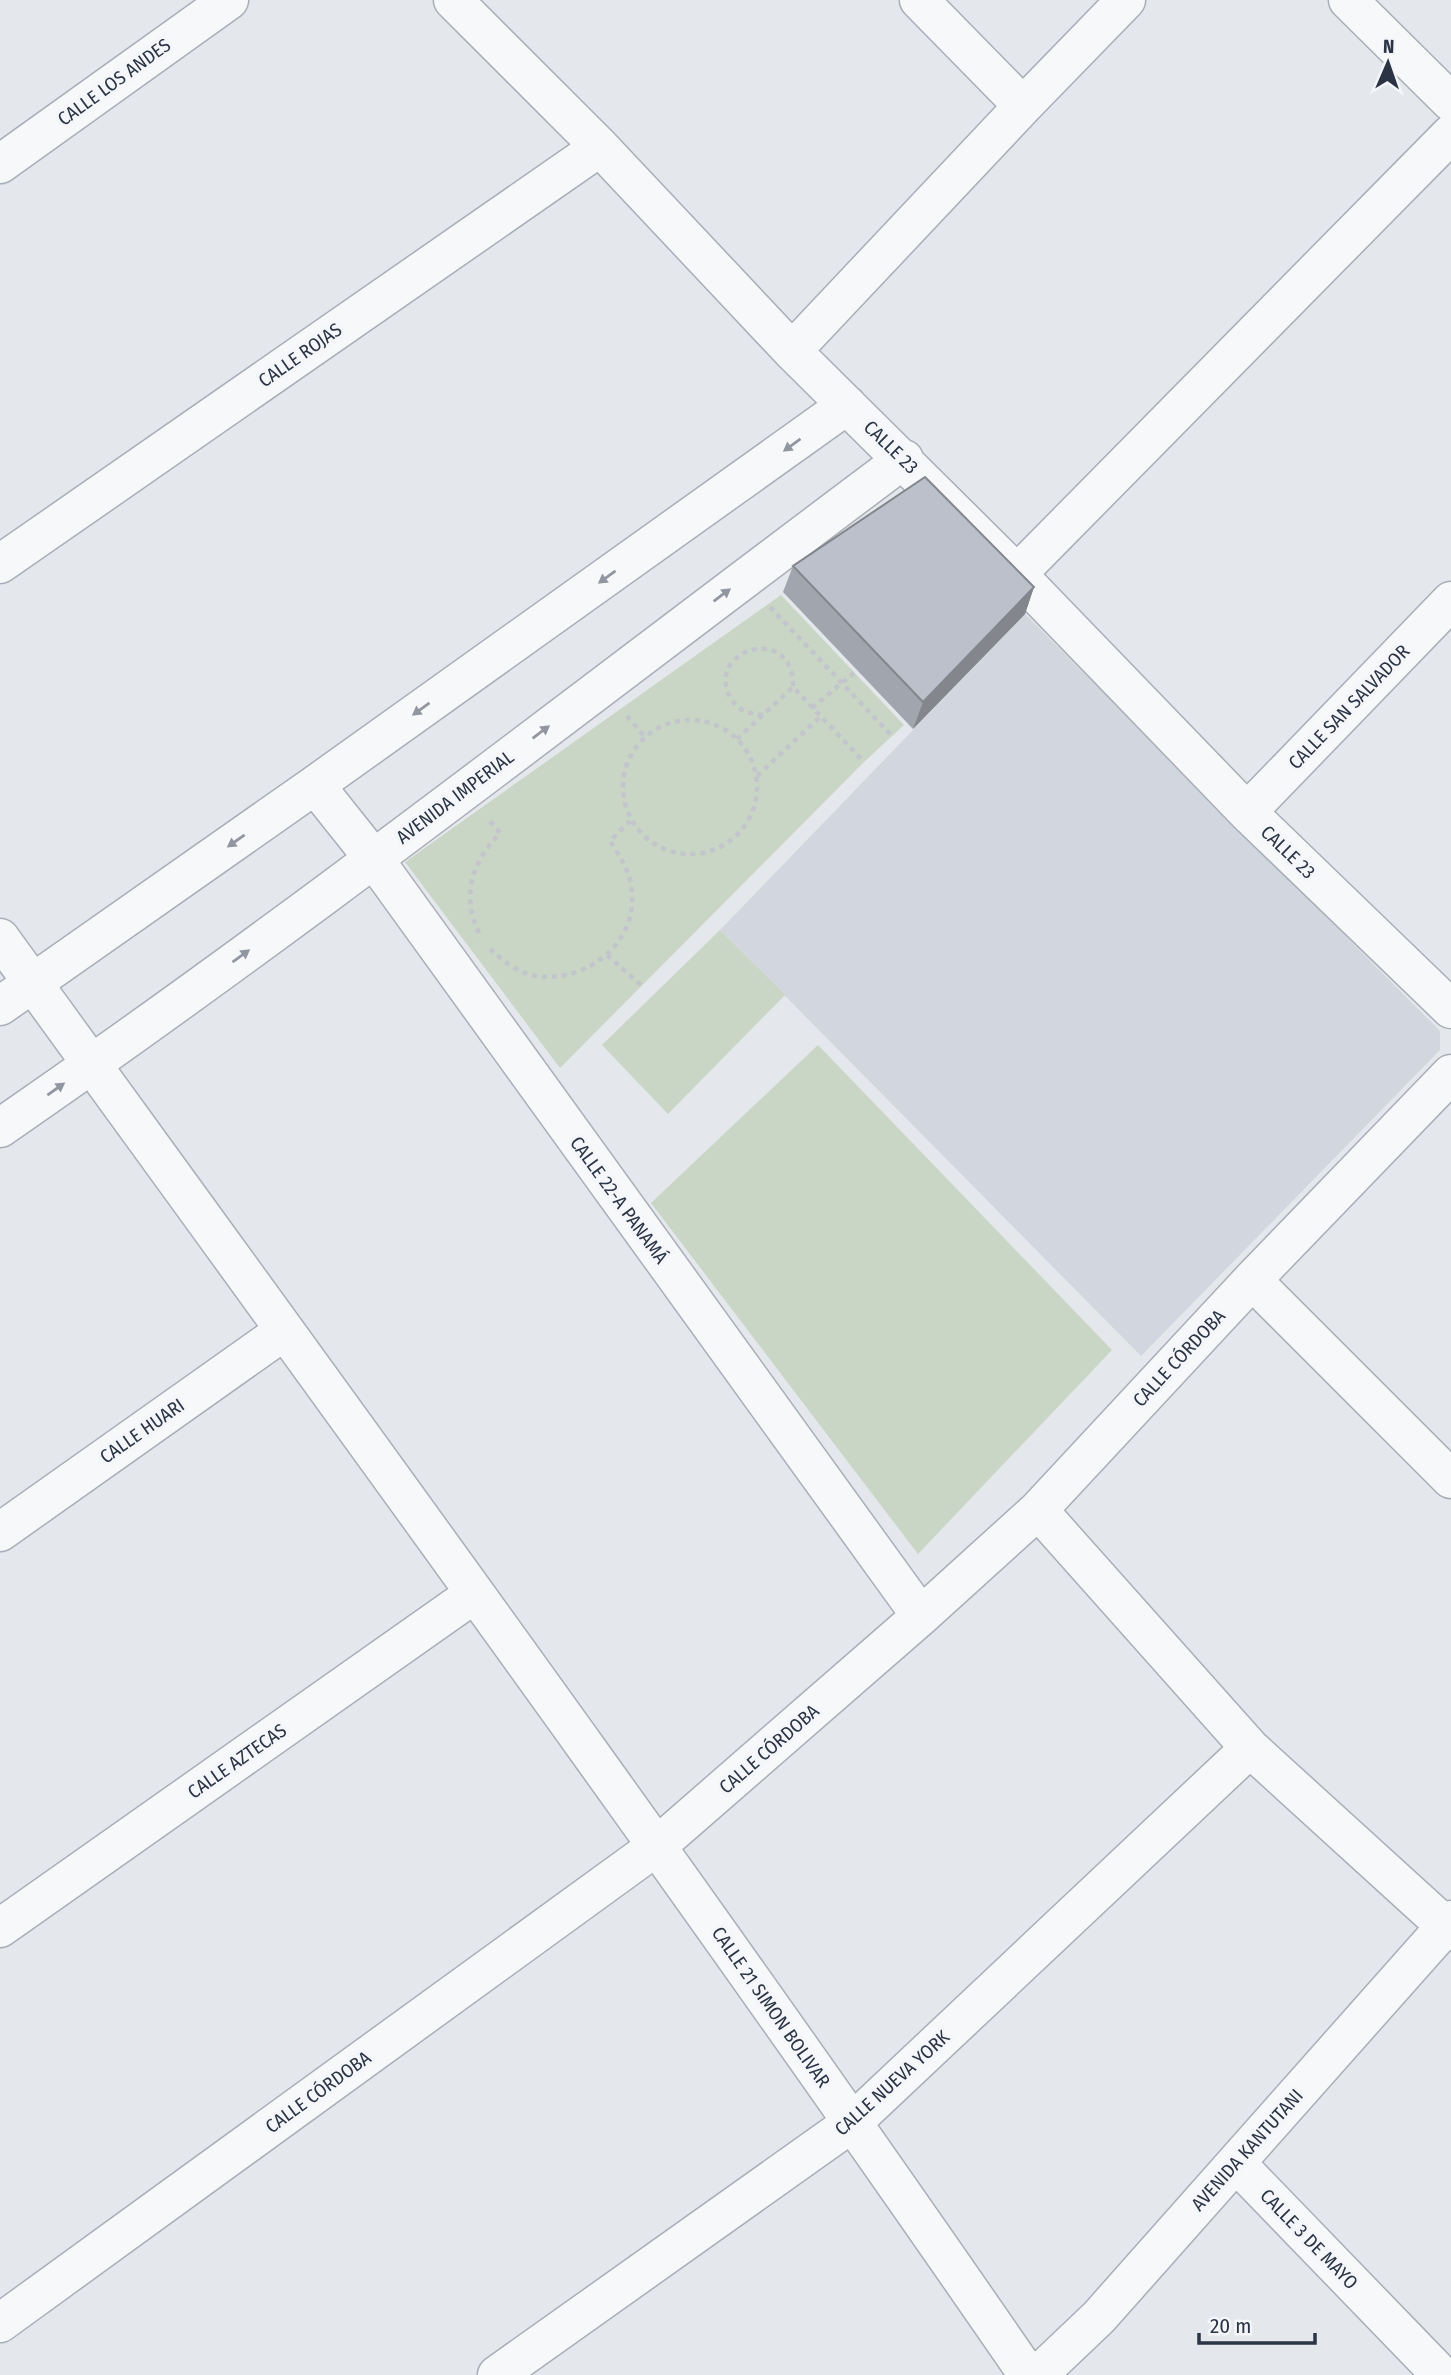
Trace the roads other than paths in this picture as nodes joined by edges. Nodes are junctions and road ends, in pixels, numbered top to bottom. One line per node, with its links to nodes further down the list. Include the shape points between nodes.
1 (229, 0): 10 (street, CALLE LOS ANDES)
2 (453, 0): 9 (street, CALLE 23)
3 (919, 0): 7 (street)
4 (1126, 0): 7 (street)
5 (1348, 0): 6 (street)
6 (1451, 102)
7 (1023, 106): 11 (street)
8 (1451, 134): 15 (street)
9 (600, 146): 11 (street, CALLE 23); 14 (street, CALLE ROJAS)
10 (0, 164)
11 (792, 351): 12 (street, CALLE 23)
12 (847, 405): 13 (street, CALLE 23); 17 (street, one-way to 17)
13 (904, 459): 15 (street, CALLE 23); 19 (street, AVENIDA IMPERIAL, one-way to 13)
14 (0, 564)
15 (1017, 574): 18 (street, CALLE 23)
16 (1451, 601): 18 (street, CALLE SAN SALVADOR)
17 (315, 785): 19 (street, CALLE 22-A PANAMÁ); 21 (street, one-way to 21)
18 (1247, 812): 23 (street, CALLE 23)
19 (373, 859): 24 (street, AVENIDA IMPERIAL, one-way to 19); 33 (street, CALLE 22-A PANAMÁ)
20 (0, 937): 21 (street, CALLE 21 SIMON BOLIVAR)
21 (33, 983): 22 (street); 24 (street, CALLE 21 SIMON BOLIVAR)
22 (0, 1006)
23 (1451, 1009)
24 (92, 1065): 26 (street, AVENIDA IMPERIAL, one-way to 24); 28 (street, CALLE 21 SIMON BOLIVAR)
25 (1451, 1074): 27 (street, CALLE CÓRDOBA)
26 (0, 1128)
27 (1252, 1280): 29 (street); 30 (street, CALLE CÓRDOBA)
28 (284, 1331): 31 (street, CALLE HUARI); 32 (street, CALLE 21 SIMON BOLIVAR)
29 (1451, 1479)
30 (1038, 1510): 33 (street, CALLE CÓRDOBA); 34 (street)
31 (0, 1532)
32 (474, 1594): 35 (street, CALLE 21 SIMON BOLIVAR); 37 (street, CALLE AZTECAS)
33 (920, 1616): 35 (street, CALLE CÓRDOBA)
34 (1251, 1748): 36 (street); 38 (street, CALLE NUEVA YORK)
35 (657, 1846): 38 (street, CALLE 21 SIMON BOLIVAR); 40 (street, CALLE CÓRDOBA)
36 (1449, 1926): 39 (street, AVENIDA KANTUTANI)
37 (0, 1928)
38 (853, 2122): 41 (street, CALLE NUEVA YORK); 42 (street, CALLE 21 SIMON BOLIVAR)
39 (1236, 2163): 43 (street, AVENIDA KANTUTANI, via 1099,2317); 44 (street, CALLE 3 DE MAYO)
40 (0, 2323)
41 (497, 2375)
42 (1028, 2375)
43 (1038, 2375)
44 (1441, 2375)

